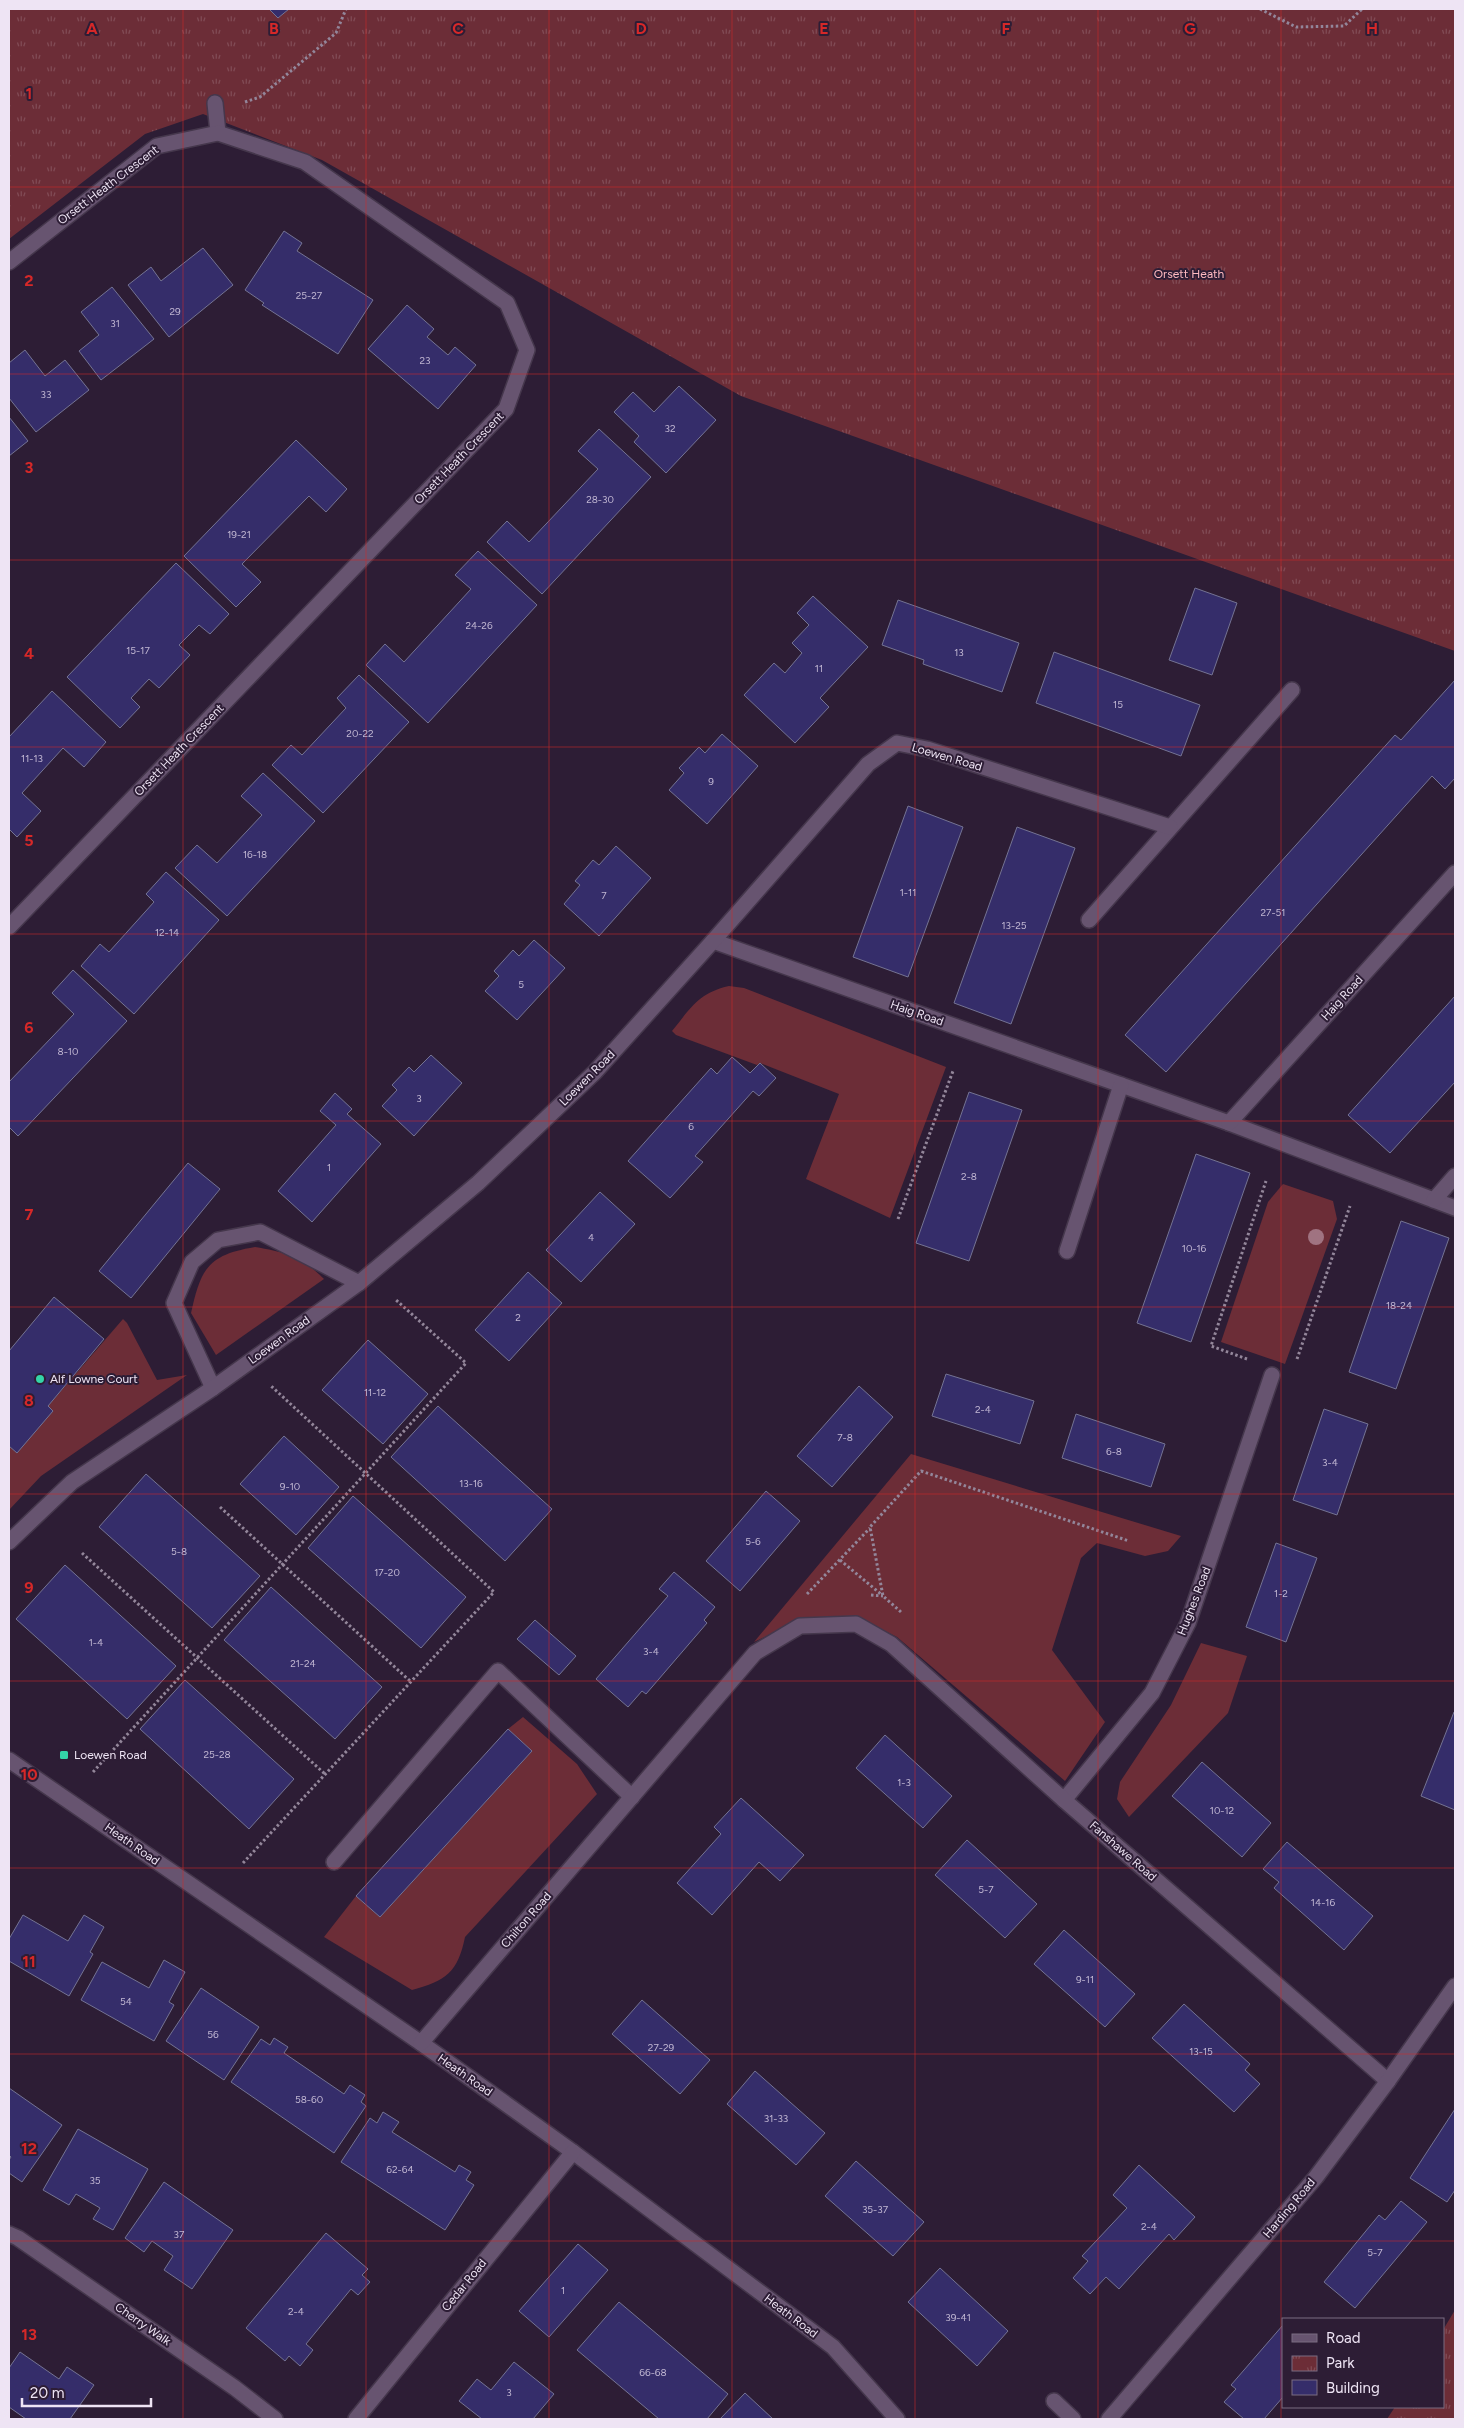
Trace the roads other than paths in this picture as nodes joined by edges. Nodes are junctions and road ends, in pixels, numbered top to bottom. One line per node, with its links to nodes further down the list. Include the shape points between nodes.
1 (216, 106): 2 (street)
2 (218, 133): 3 (street, Orsett Heath Crescent, via 157,146); 8 (street, Orsett Heath Crescent, via 305,162 507,303 527,350 506,409)
3 (9, 262)
4 (1292, 690): 5 (street)
5 (1170, 828): 7 (street); 9 (street, Loewen Road, via 927,749 897,743 868,764)
6 (1455, 873): 11 (street, Haig Road)
7 (1089, 920)
8 (9, 927)
9 (713, 942): 10 (street, Haig Road); 16 (street, Loewen Road, via 595,1072 478,1183)
10 (1121, 1085): 11 (street, Haig Road); 15 (street)
11 (1229, 1123): 13 (street, Haig Road)
12 (1455, 1176): 13 (street)
13 (1434, 1200): 14 (street, Haig Road)
14 (1455, 1208)
15 (1067, 1251)
16 (359, 1283): 18 (street, Loewen Road); 18 (street, via 260,1232 218,1240 192,1262 174,1303)
17 (1272, 1375): 23 (street, Hughes Road, via 1188,1622 1152,1693)
18 (213, 1388): 19 (street, Loewen Road, via 72,1482)
19 (9, 1542)
20 (856, 1624): 22 (street, Chilton Road, via 800,1626 755,1653); 23 (street, Fanshawe Road, via 890,1644)
21 (9, 1760): 26 (street, Heath Road)
22 (632, 1797): 24 (street, via 498,1670); 26 (street, Chilton Road)
23 (1064, 1800): 27 (street, Fanshawe Road)
24 (334, 1862)
25 (1455, 1986): 27 (street, Harding Road)
26 (421, 2043): 28 (street, Heath Road)
27 (1388, 2082): 35 (street, Harding Road, via 1316,2176)
28 (573, 2152): 32 (street, Cedar Road); 33 (street, Heath Road, via 833,2348)
29 (9, 2234): 31 (street, Cherry Walk, via 235,2388)
30 (1054, 2401): 34 (street)
31 (275, 2419)
32 (356, 2419)
33 (897, 2419)
34 (1073, 2419)
35 (1109, 2419)

